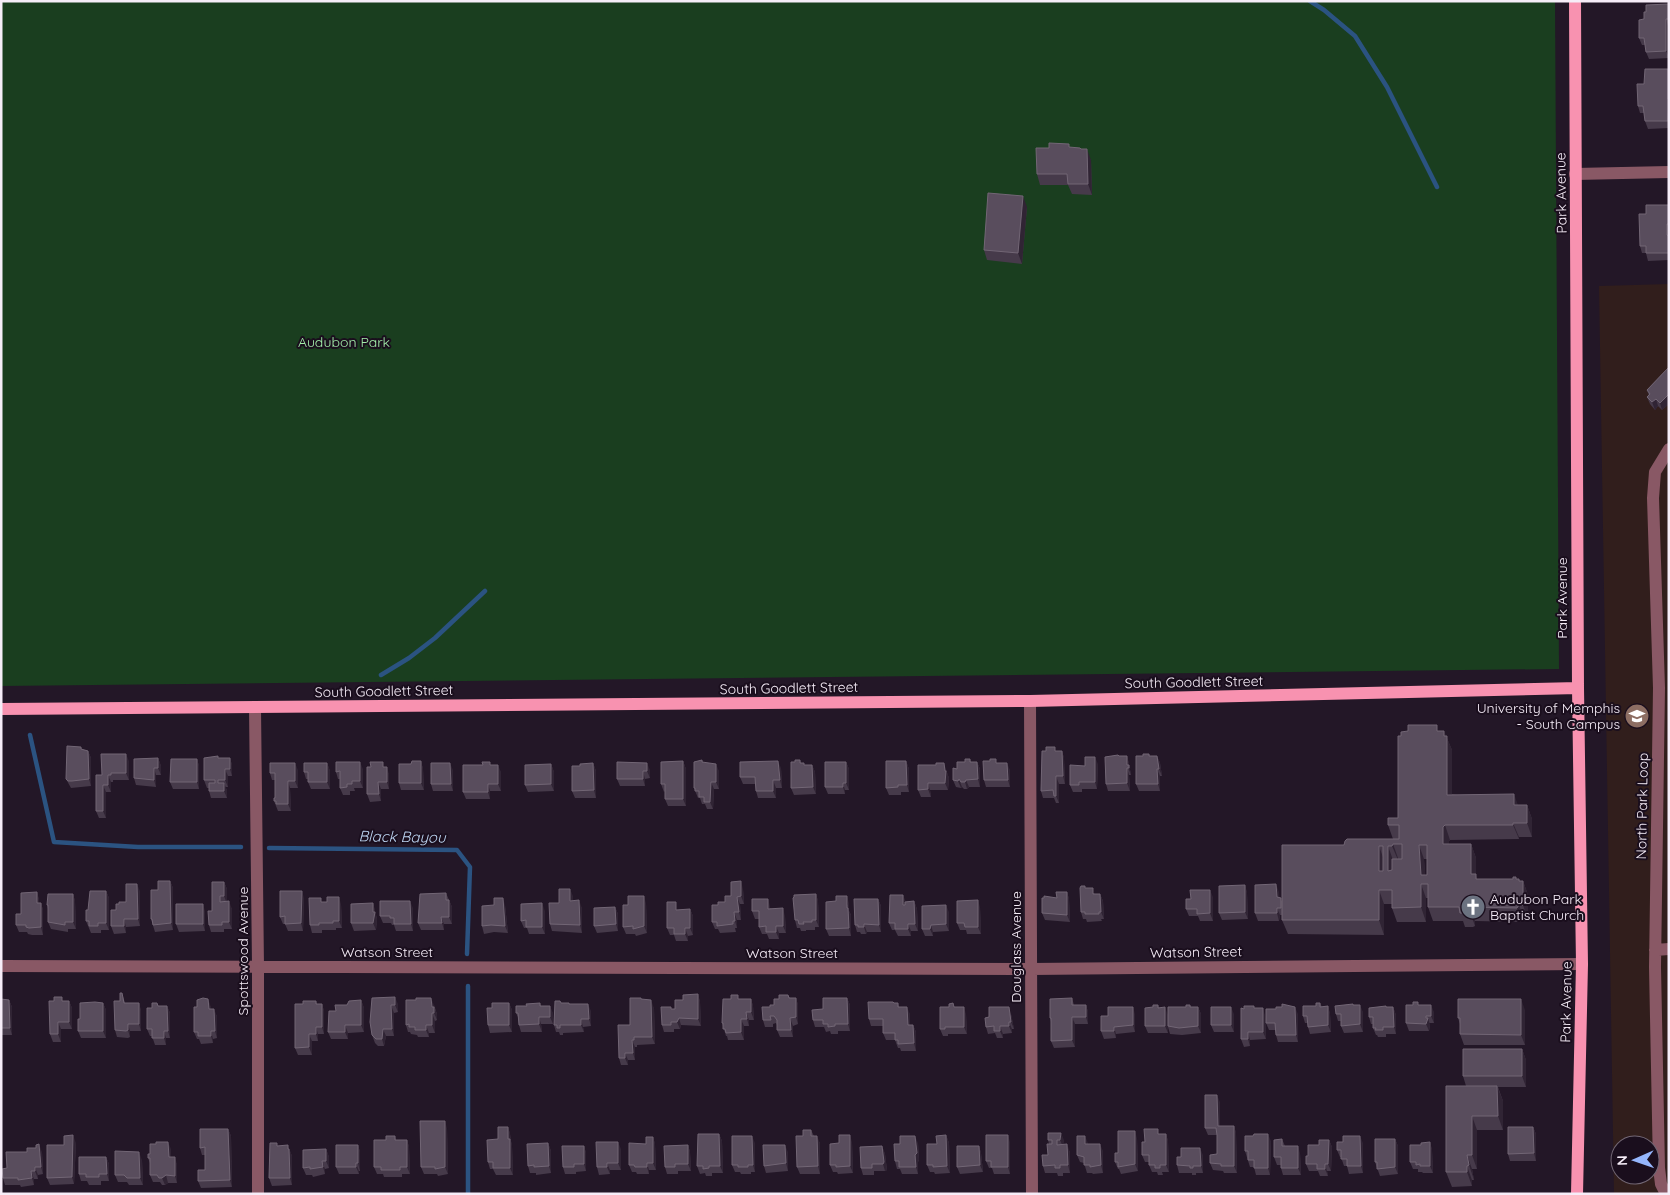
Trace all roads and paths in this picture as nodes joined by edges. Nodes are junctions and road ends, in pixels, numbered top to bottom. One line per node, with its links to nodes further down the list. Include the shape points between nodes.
1 (1575, 1): 3 (main road, Park Avenue)
2 (1669, 172): 3 (street)
3 (1575, 174): 5 (main road, Park Avenue)
4 (1669, 449): 10 (street, North Park Loop, via 1655,472 1653,498 1659,688)
5 (1578, 688): 6 (main road, South Goodlett Street); 11 (main road, Park Avenue)
6 (1030, 701): 7 (main road, South Goodlett Street); 14 (street, Douglass Avenue)
7 (255, 708): 8 (main road, South Goodlett Street); 13 (street, Spottswood Avenue)
8 (1, 709)
9 (1669, 949): 10 (street)
10 (1655, 950): 18 (street, North Park Loop, via 1659,1168)
11 (1582, 964): 14 (street, Watson Street); 17 (main road, Park Avenue)
12 (1, 966): 13 (street, Watson Street)
13 (258, 966): 14 (street, Watson Street); 15 (street, Spottswood Avenue)
14 (1031, 969): 16 (street, Douglass Avenue)
15 (258, 1194)
16 (1032, 1194)
17 (1577, 1194)
18 (1666, 1194)

